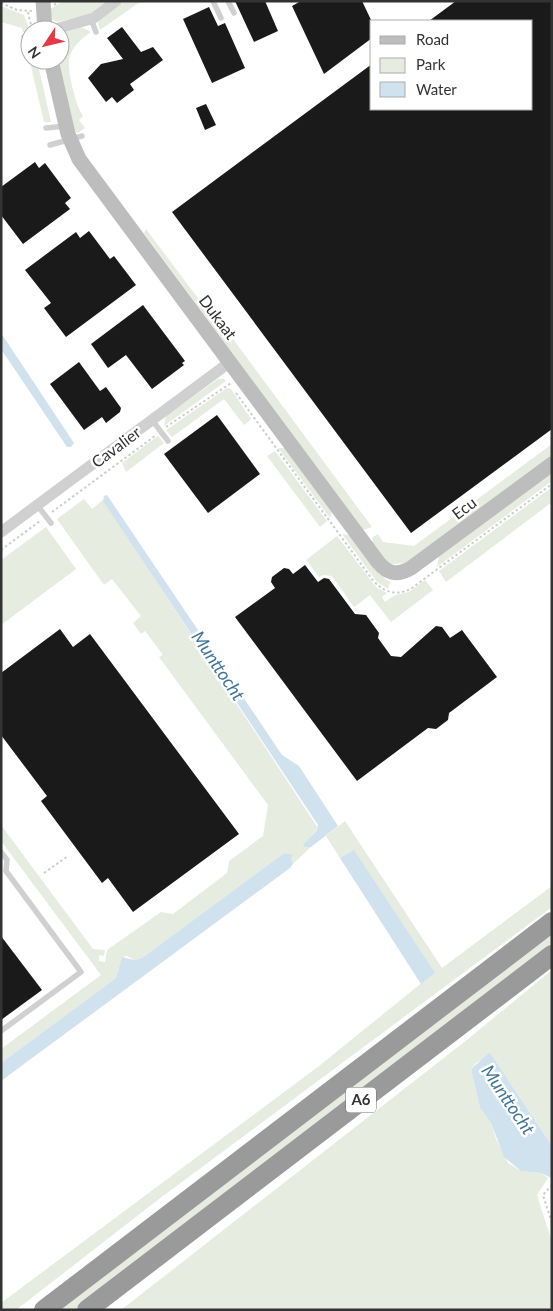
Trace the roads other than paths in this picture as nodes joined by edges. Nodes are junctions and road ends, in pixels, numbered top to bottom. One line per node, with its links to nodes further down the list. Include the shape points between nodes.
1 (116, 1): 7 (street)
2 (213, 1): 6 (lane)
3 (228, 1): 5 (lane)
4 (34, 6): 8 (street)
5 (234, 13)
6 (221, 18)
7 (91, 19): 9 (street); 10 (lane)
8 (44, 20)
9 (70, 23)
10 (96, 32)
11 (54, 70): 13 (street, Dukaat)
12 (46, 128): 13 (lane)
13 (73, 134): 14 (lane); 15 (street, Dukaat, via 82,164 131,225)
14 (50, 145)
15 (230, 362): 16 (street, Cavalier); 22 (street, Dukaat, via 378,562)
16 (152, 420): 17 (lane); 19 (street, Cavalier)
17 (168, 441)
18 (552, 464): 22 (street, Ecu, via 411,568)
19 (37, 505): 20 (lane); 21 (street, Cavalier)
20 (51, 523)
21 (1, 532)
22 (394, 574)
23 (1, 852): 26 (lane, via 7,860 6,871 81,972)
24 (552, 922): 28 (highway, A6)
25 (552, 955): 27 (highway, A6)
26 (1, 1031)
27 (170, 1245): 31 (highway, A6); 32 (highway, A6)
28 (72, 1287): 29 (highway, A6); 30 (highway, A6)
29 (34, 1310)
30 (44, 1310)
31 (87, 1310)
32 (100, 1310)

